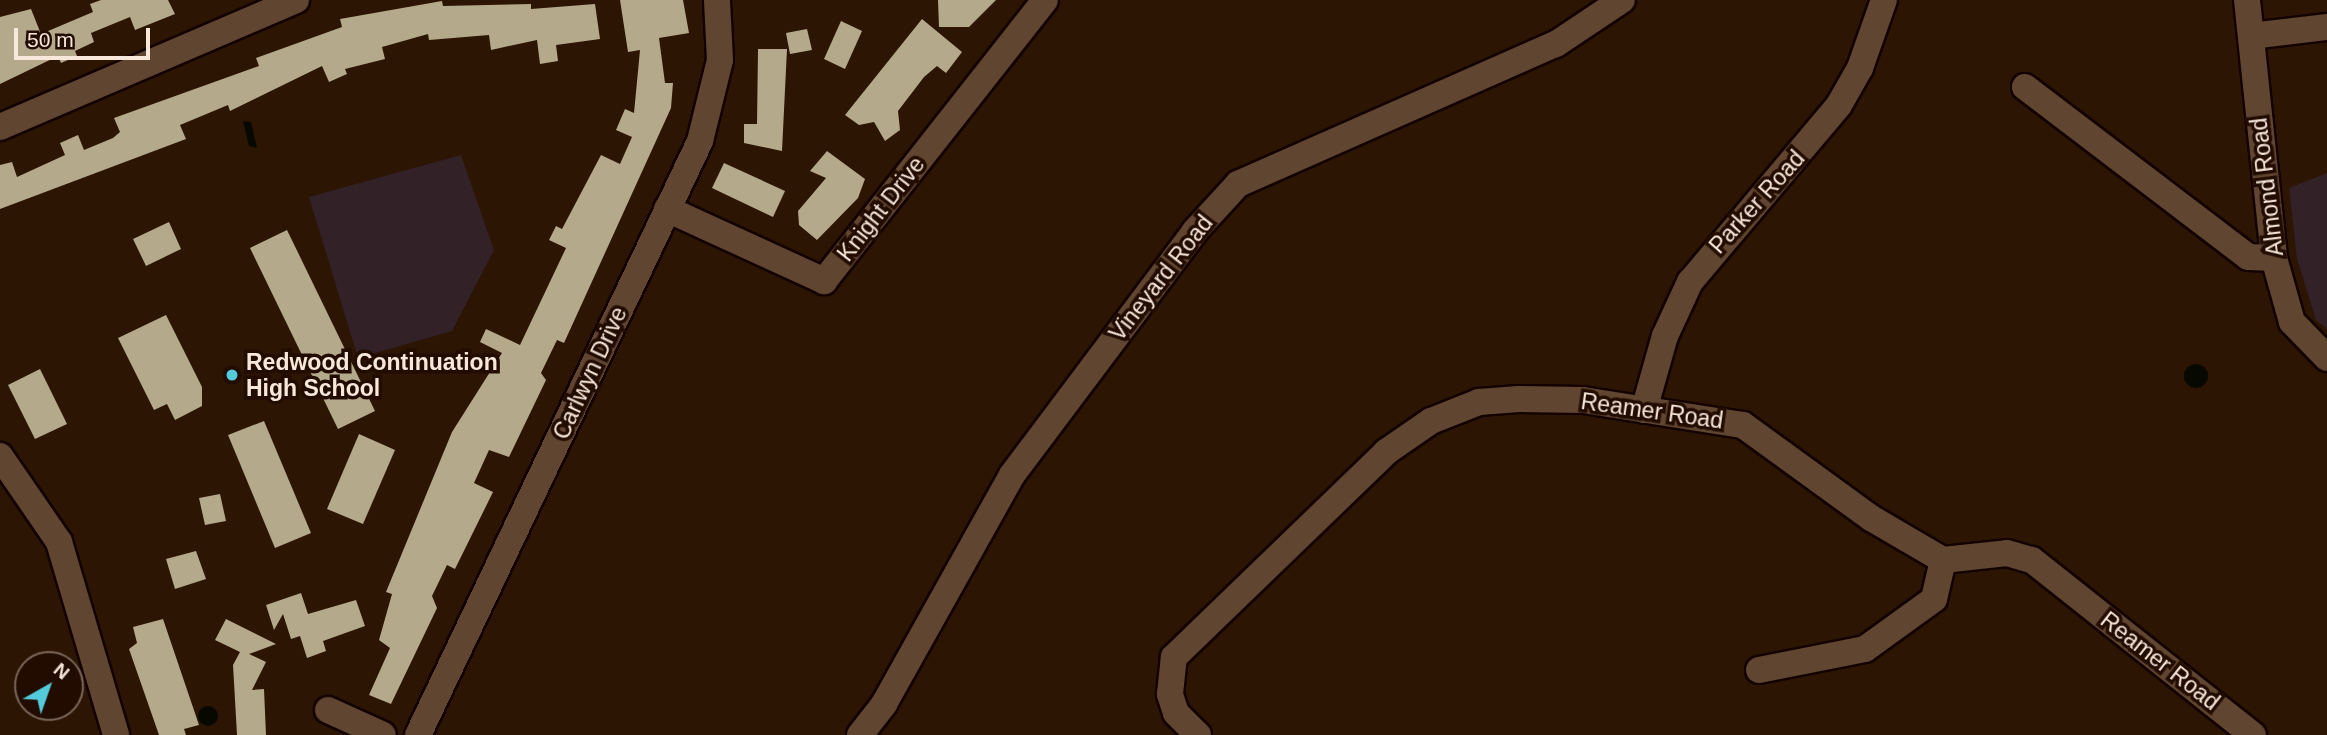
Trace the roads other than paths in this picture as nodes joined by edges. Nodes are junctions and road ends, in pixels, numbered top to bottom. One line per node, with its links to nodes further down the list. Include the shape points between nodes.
1 (296, 0): 10 (street)
2 (717, 0): 11 (street, Carlwyn Drive, via 716,89)
3 (1045, 0): 11 (street, Knight Drive, via 824,281)
4 (1622, 0): 22 (street, Vineyard Road, via 1556,44 1238,184 1195,231 1012,475 884,704)
5 (1884, 0): 14 (street, Parker Road, via 1860,68 1839,105 1690,282 1665,336)
6 (2247, 0): 8 (street, Almond Road)
7 (2327, 27): 8 (street)
8 (2251, 36): 12 (street, Almond Road)
9 (2025, 87): 12 (street, via 2249,257)
10 (0, 127)
11 (667, 209): 21 (street, Carlwyn Drive)
12 (2274, 258): 13 (street, Almond Road, via 2292,322)
13 (2327, 358)
14 (1644, 410): 16 (street, Reamer Road, via 1743,425 1871,518); 23 (street, Reamer Road, via 1583,400 1479,402 1431,421 1386,452 1174,657 1170,694 1176,713)
15 (0, 456): 19 (street, via 60,542)
16 (1943, 560): 17 (street, via 1934,600 1865,649); 24 (street, Reamer Road, via 2007,553 2032,560)
17 (1759, 670)
18 (328, 710): 20 (street)
19 (116, 735)
20 (383, 735)
21 (418, 735)
22 (860, 735)
23 (1198, 735)
24 (2253, 735)

